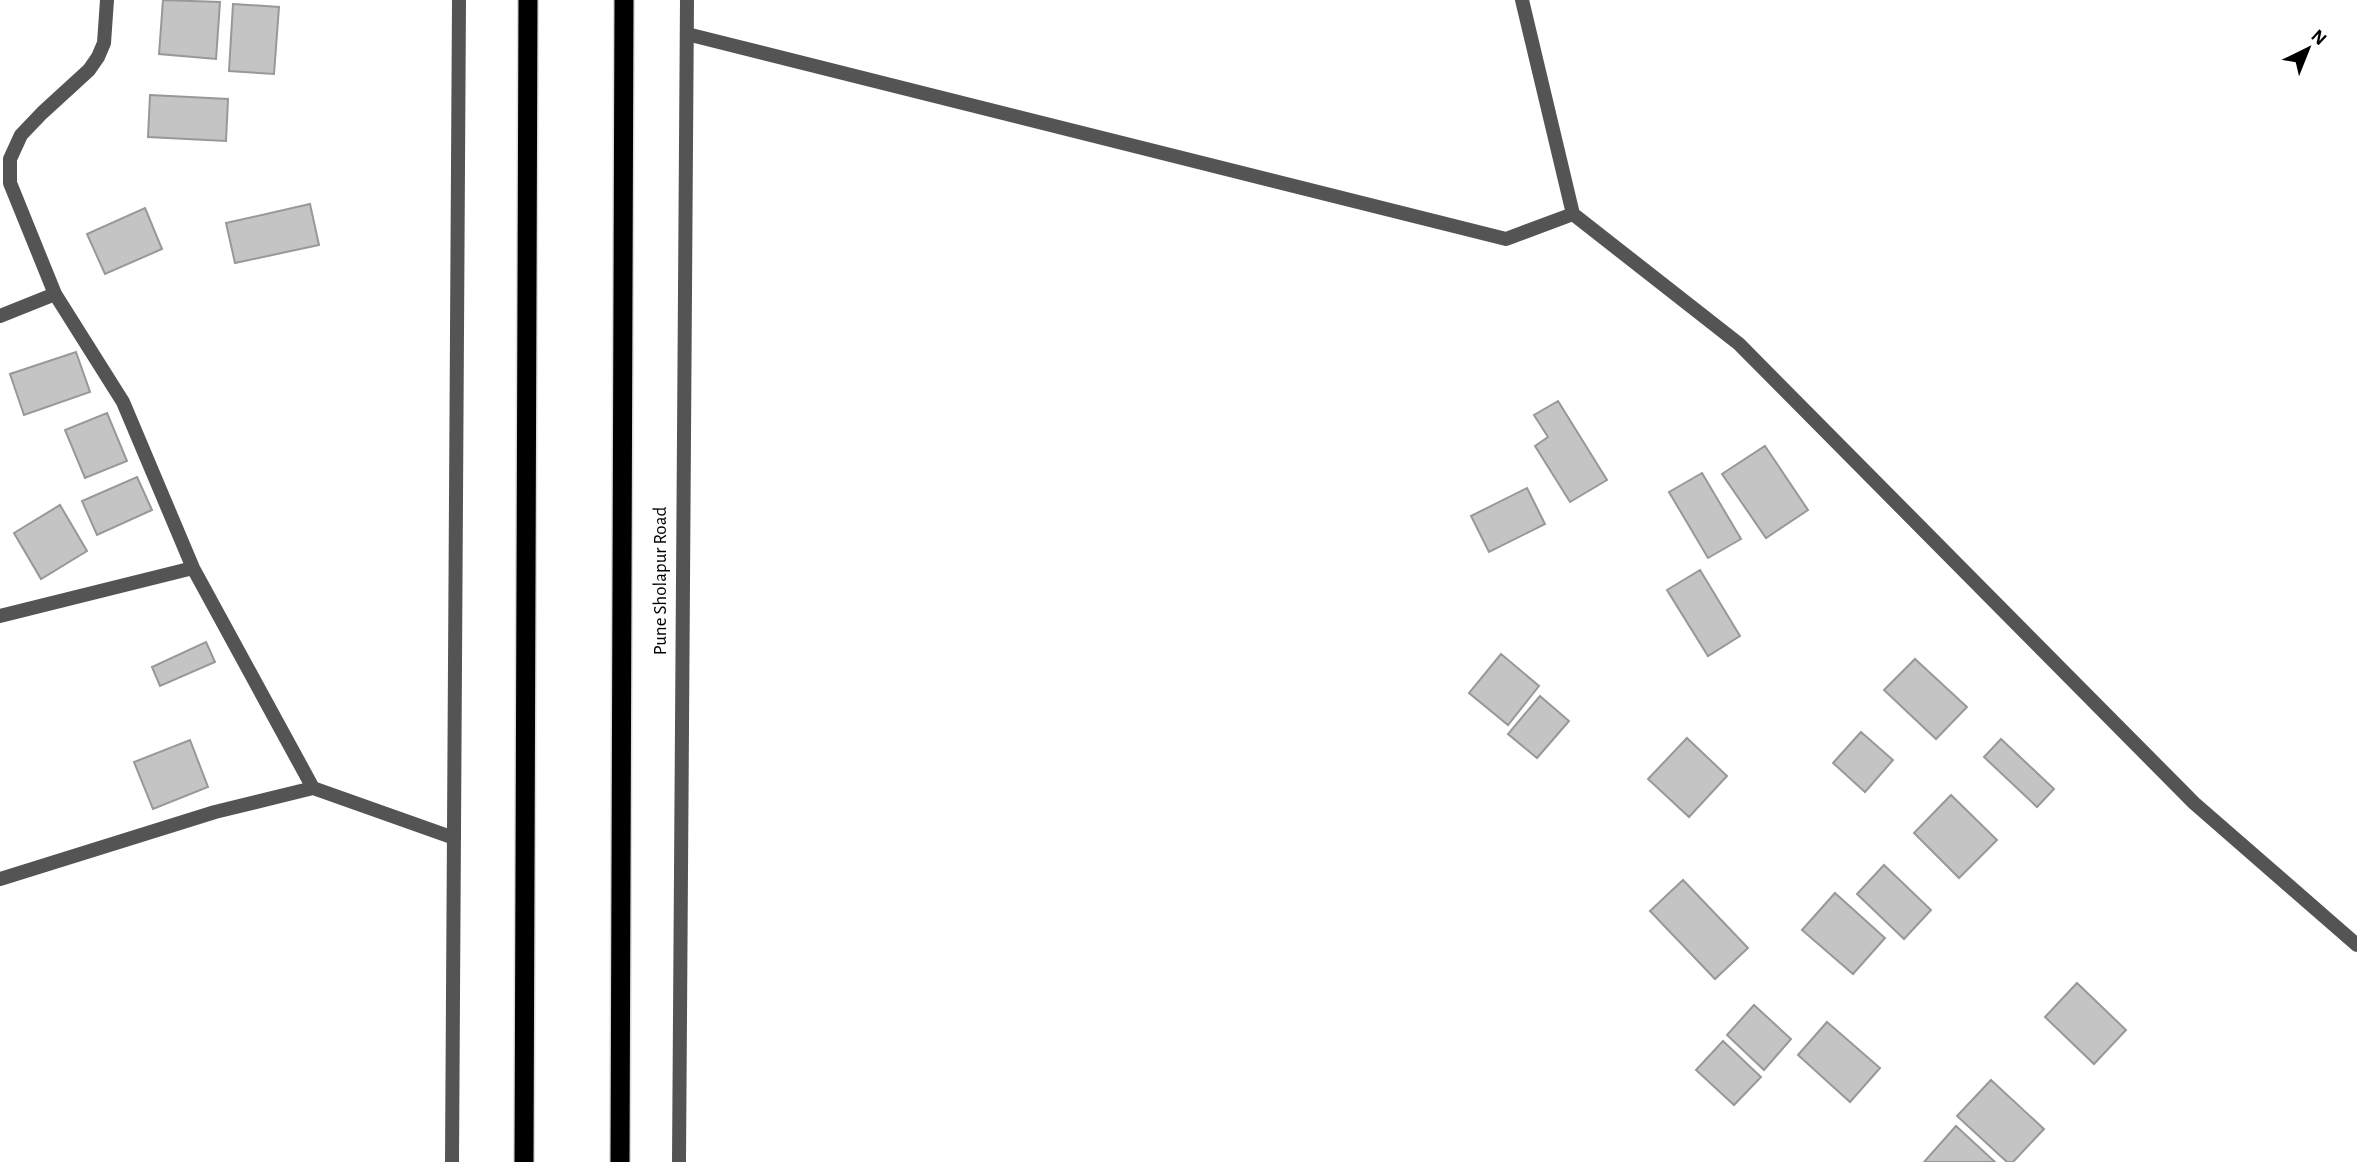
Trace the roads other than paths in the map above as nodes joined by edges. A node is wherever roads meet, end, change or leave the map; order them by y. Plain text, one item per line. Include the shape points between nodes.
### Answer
1 (107, 0) edge
2 (459, 0) edge
3 (528, 0) edge
4 (624, 0) edge
5 (687, 0) edge
6 (1522, 0) edge
7 (687, 34) junction
8 (1573, 214) junction
9 (55, 294) junction
10 (0, 316) edge
11 (193, 568) junction
12 (0, 616) edge
13 (313, 788) junction
14 (454, 838) junction
15 (0, 879) edge
16 (2357, 945) edge
17 (452, 1162) edge
18 (524, 1162) edge
19 (620, 1162) edge
20 (679, 1162) edge

1 - 9 street via 104,43 98,57 21,135 10,159 10,183
2 - 14 street
3 - 18 highway
4 - 19 highway, Pune Sholapur Road
5 - 7 street, Pune Sholapur Road
6 - 8 street
7 - 8 street via 1506,239
7 - 20 street, Pune Sholapur Road
8 - 16 street via 1739,344 2194,803
9 - 10 street
9 - 11 street via 123,402
11 - 12 street
11 - 13 street
13 - 14 street
13 - 15 street via 215,812
14 - 17 street

